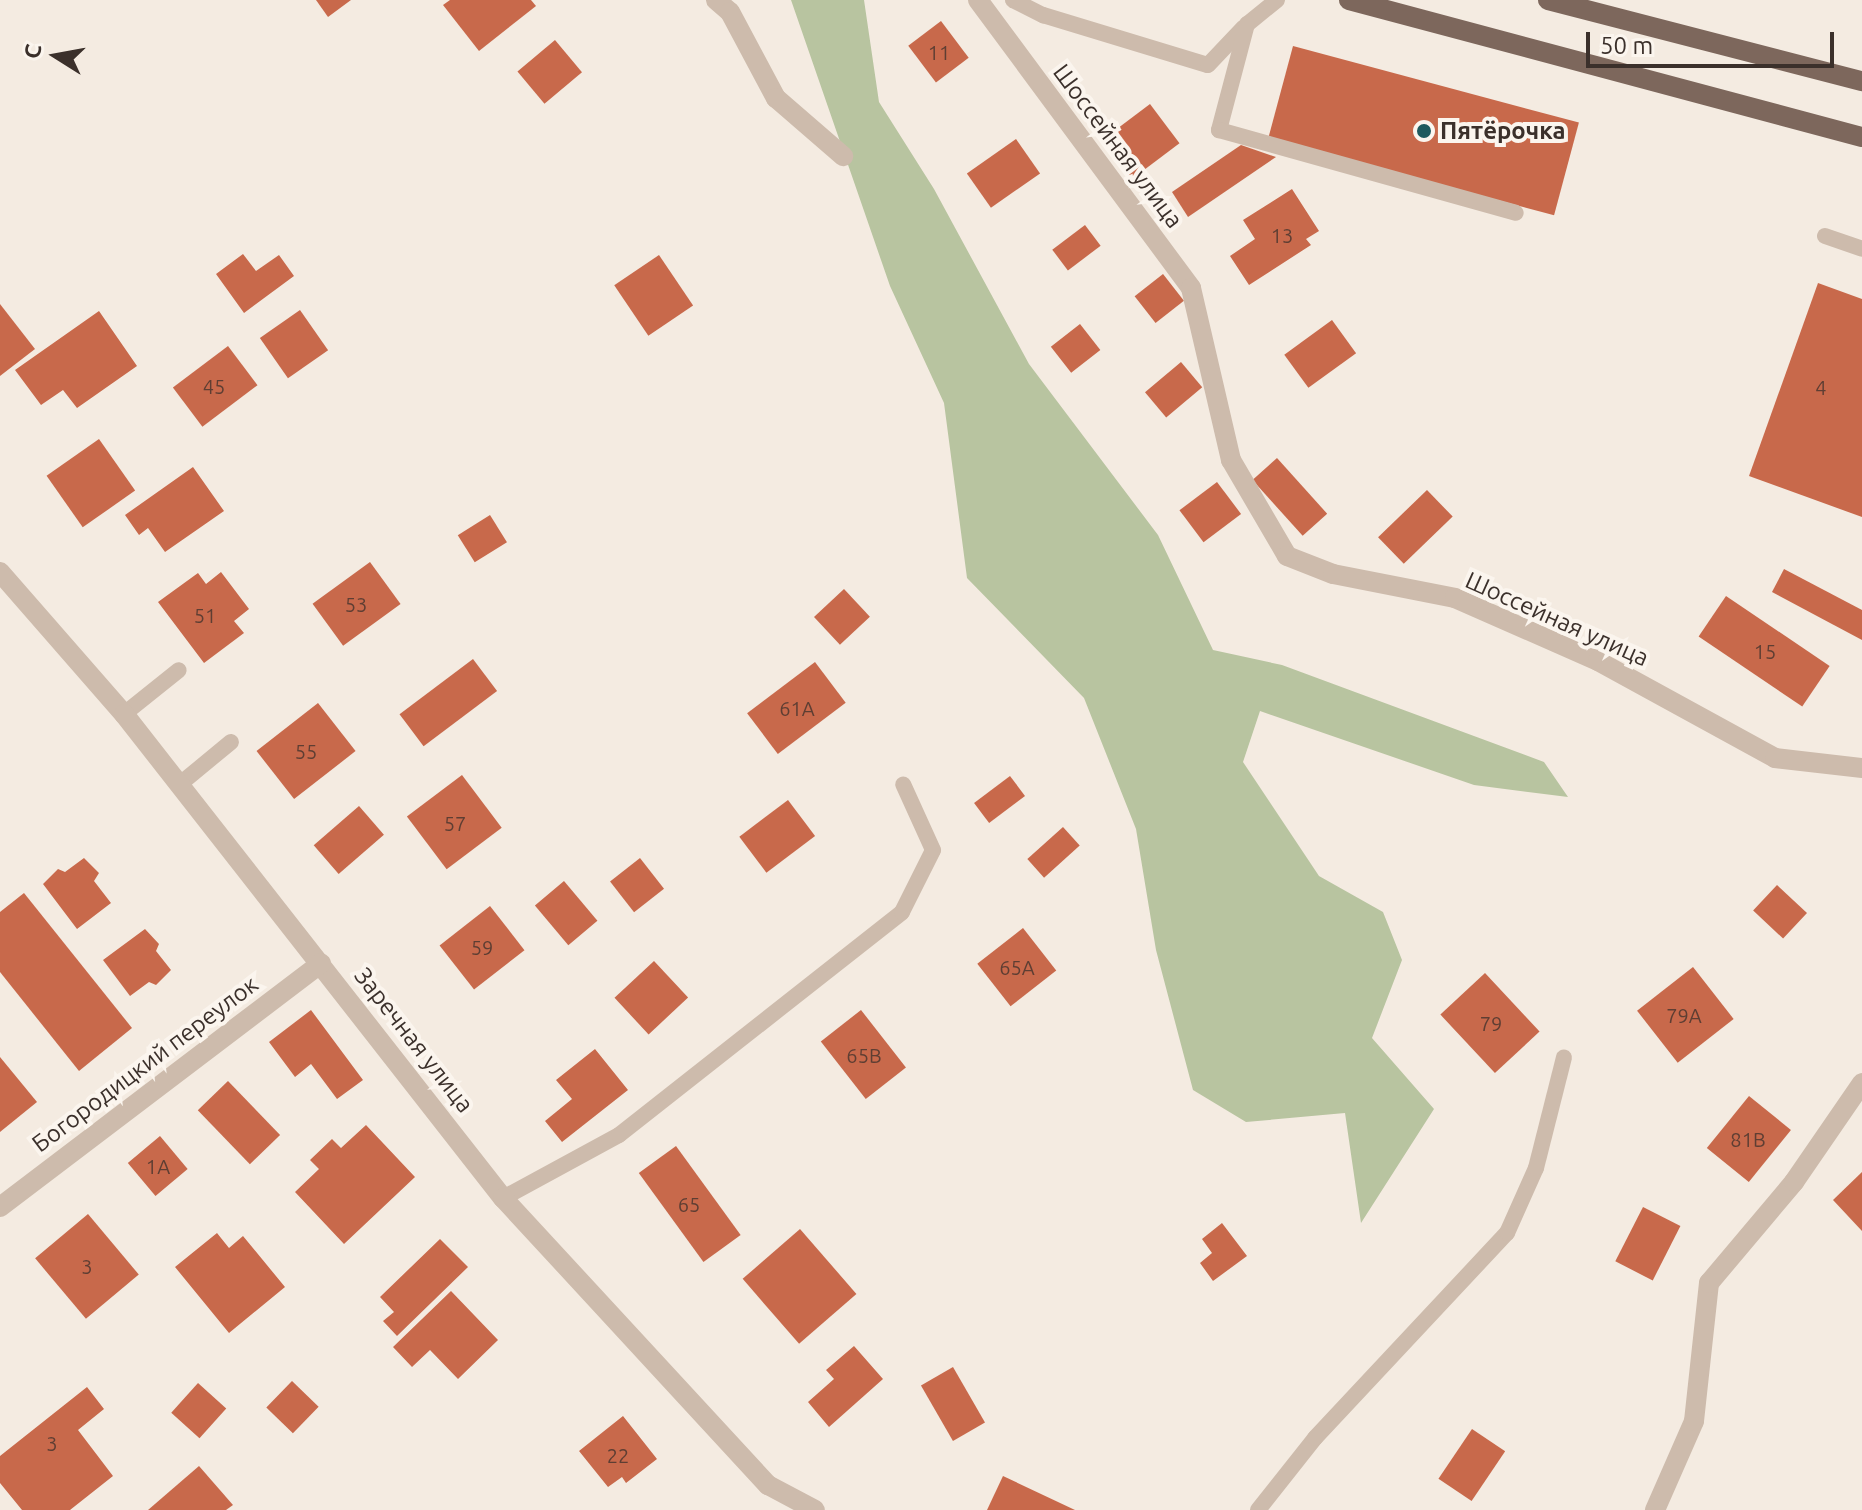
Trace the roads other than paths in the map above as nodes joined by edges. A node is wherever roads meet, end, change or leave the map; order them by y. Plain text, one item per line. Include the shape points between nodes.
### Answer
1 (716, 0) edge
2 (978, 0) edge
3 (1013, 0) edge
4 (1277, 0) edge
5 (1349, 0) edge
6 (1548, 0) edge
7 (1571, 3) edge
8 (1247, 24) junction
9 (1862, 81) edge
10 (1862, 137) edge
11 (843, 156) dead end
12 (1516, 213) dead end
13 (1825, 236) dead end
14 (1862, 249) edge
15 (0, 572) edge
16 (179, 670) dead end
17 (124, 714) junction
18 (231, 742) dead end
19 (1862, 768) edge
20 (180, 784) junction
21 (903, 784) dead end
22 (321, 963) junction
23 (1564, 1057) dead end
24 (1862, 1083) edge
25 (503, 1198) junction
26 (0, 1207) edge
27 (815, 1510) edge
28 (1258, 1510) edge
29 (1655, 1510) edge

1 - 11 street via 730,12 776,98
2 - 19 street, Шоссейная улица via 1191,288 1231,460 1287,556 1333,574 1455,598 1598,661 1775,758
3 - 8 lane via 1043,15 1208,65
4 - 8 lane
5 - 10 main road
6 - 7 main road
7 - 9 main road
8 - 12 lane via 1219,130
13 - 14 lane
15 - 17 street, Заречная улица
16 - 17 lane
17 - 20 street, Заречная улица
18 - 20 lane
20 - 22 street, Заречная улица
21 - 25 lane via 933,850 902,912 619,1135
22 - 25 street, Заречная улица
22 - 26 street, Богородицкий переулок
23 - 28 lane via 1536,1168 1507,1233 1315,1438
24 - 29 street via 1794,1182 1709,1283 1694,1421
25 - 27 street, Заречная улица via 768,1485

